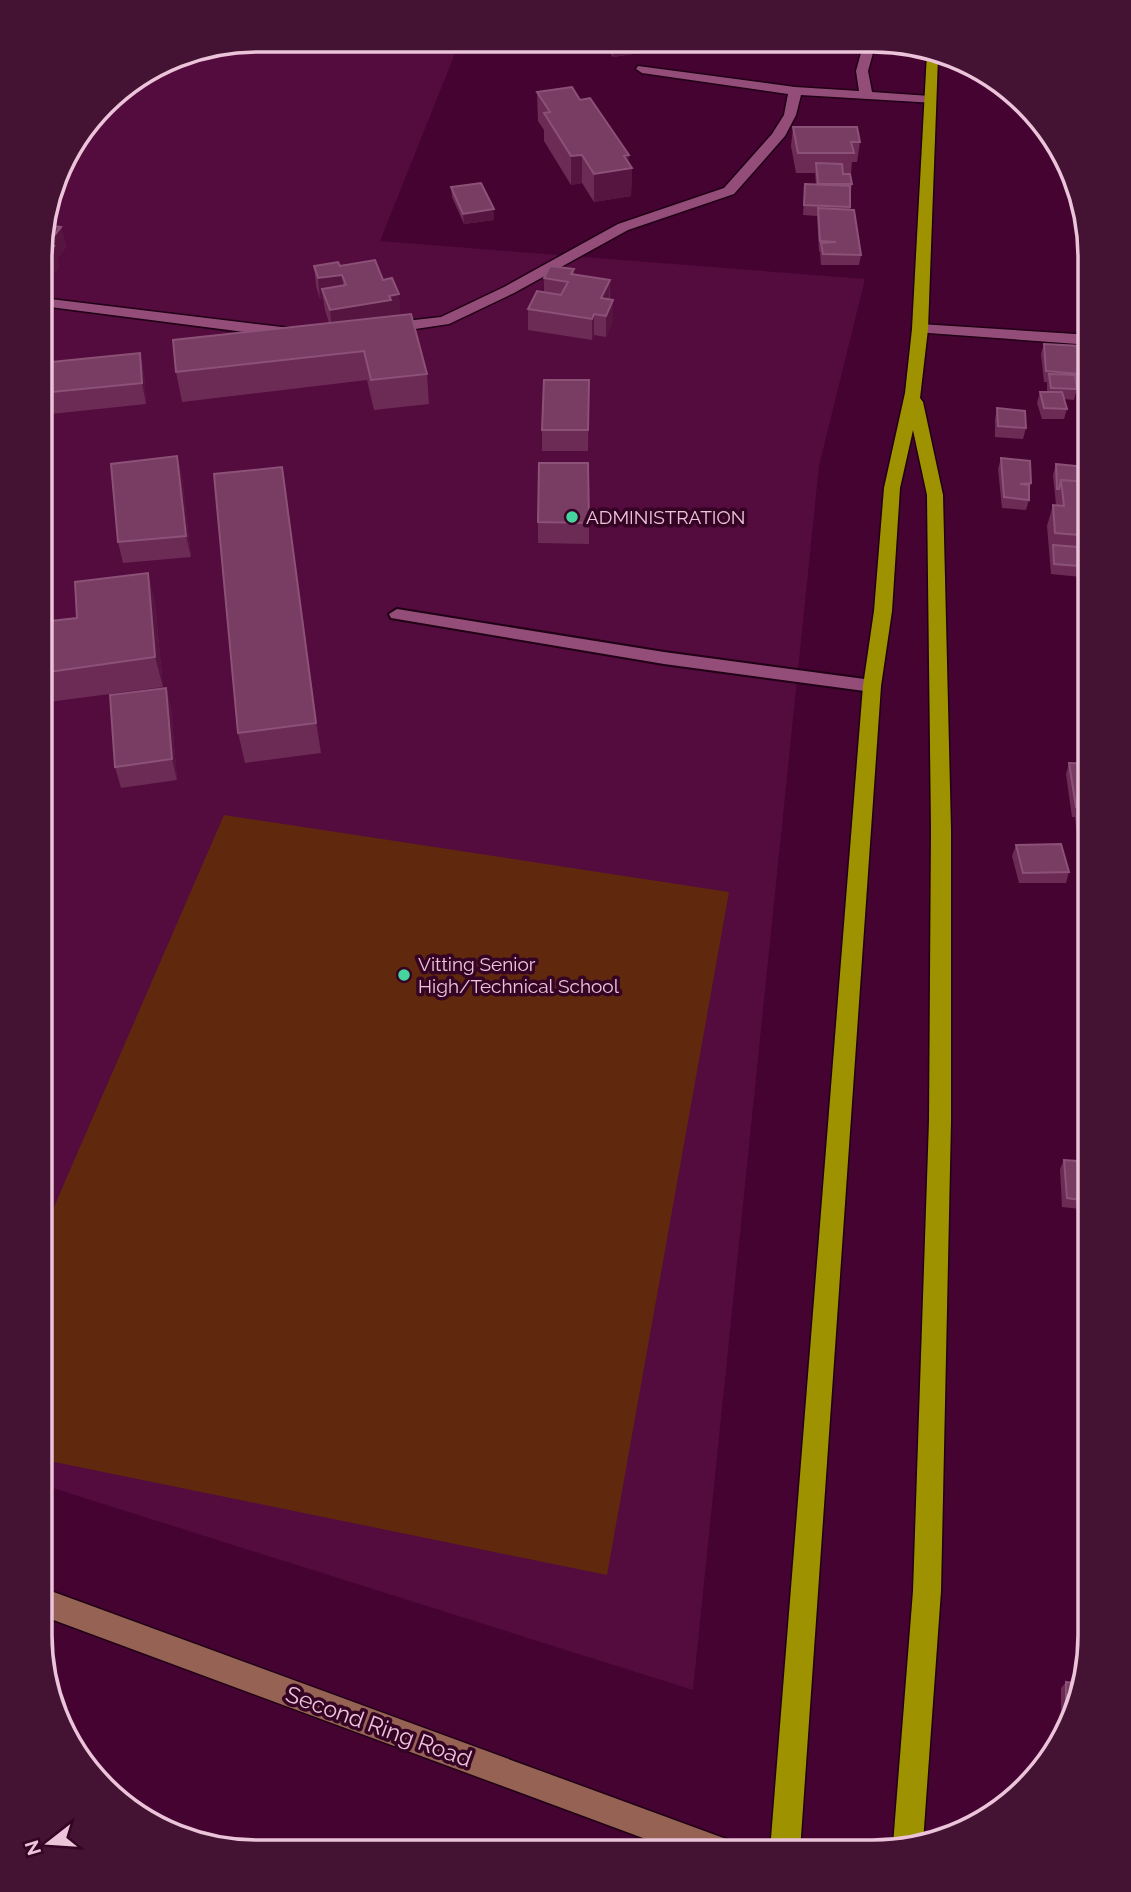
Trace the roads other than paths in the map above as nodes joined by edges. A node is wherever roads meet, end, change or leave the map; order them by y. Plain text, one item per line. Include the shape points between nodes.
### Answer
1 (867, 52) edge
2 (932, 61) edge
3 (642, 69) dead end
4 (795, 91) junction
5 (866, 94) junction
6 (930, 100) junction
7 (52, 303) edge
8 (920, 328) junction
9 (369, 330) edge
10 (306, 335) edge
11 (1078, 339) edge
12 (913, 393) junction
13 (397, 614) dead end
14 (872, 686) junction
15 (52, 1605) edge
16 (909, 1837) edge
17 (689, 1840) edge
18 (786, 1840) edge

1 - 5 street via 862,71
2 - 6 highway
3 - 4 street
4 - 5 street
4 - 9 street via 790,115 778,135 729,191 623,227 444,321
5 - 6 street
6 - 8 highway
7 - 10 street
8 - 11 street
8 - 12 highway
12 - 14 highway via 892,488
12 - 16 highway via 935,495 942,830 940,1121 927,1577
13 - 14 lane
14 - 18 highway
15 - 17 street, Second Ring Road

